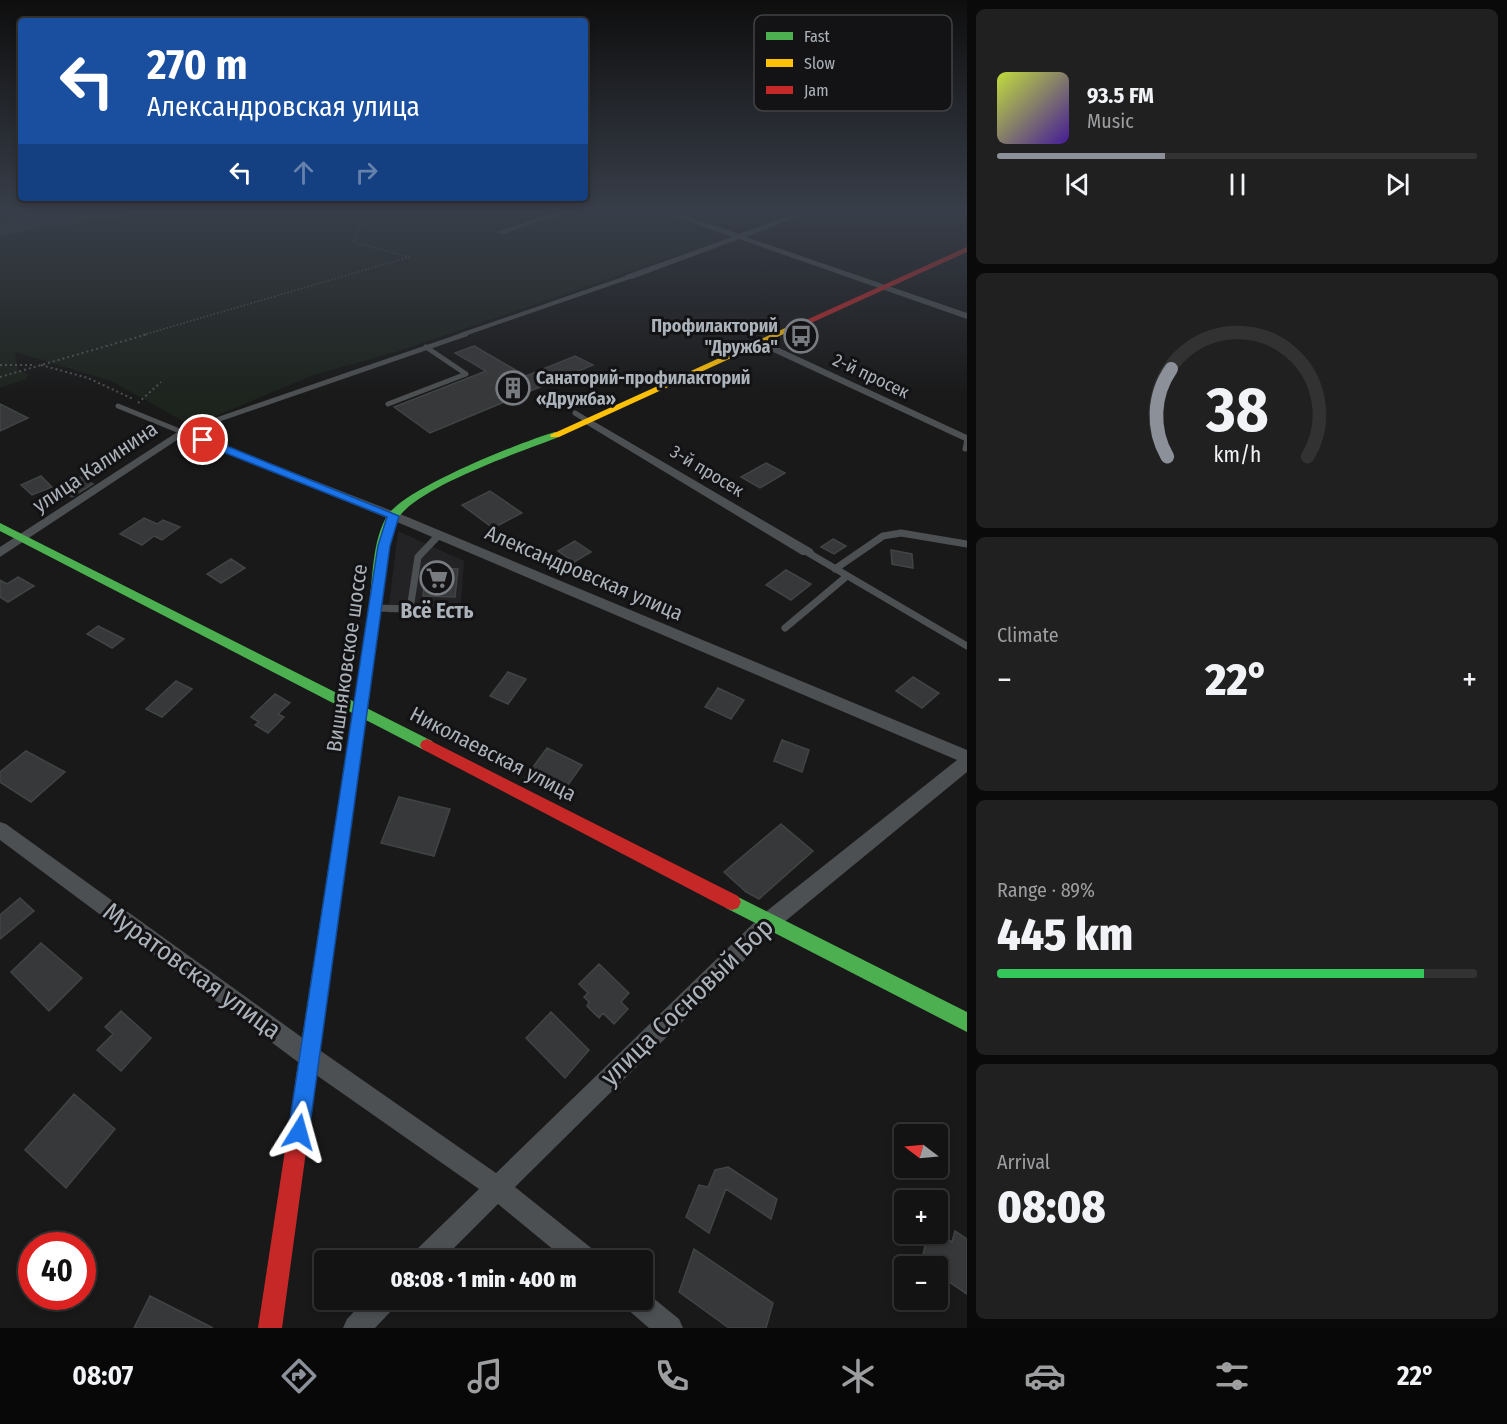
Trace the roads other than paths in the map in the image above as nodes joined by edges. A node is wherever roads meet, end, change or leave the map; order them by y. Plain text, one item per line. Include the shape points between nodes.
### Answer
1 (640, 273) edge
2 (846, 273) edge
3 (915, 273) edge
4 (629, 277) joint
5 (885, 286) junction
6 (967, 316) edge
7 (761, 343) junction
8 (426, 347) junction
9 (388, 404) dead end
10 (118, 406) dead end
11 (575, 413) dead end
12 (588, 421) junction
13 (182, 432) junction
14 (966, 442) edge
15 (393, 516) junction
16 (0, 526) edge
17 (439, 535) junction
18 (24, 538) junction
19 (967, 544) edge
20 (807, 552) joint
21 (0, 553) edge
22 (835, 568) junction
23 (847, 576) junction
24 (375, 608) junction
25 (784, 628) dead end
26 (967, 646) edge
27 (360, 710) junction
28 (967, 758) edge
29 (967, 762) edge
30 (0, 830) edge
31 (770, 921) junction
32 (967, 1022) edge
33 (310, 1057) junction
34 (496, 1187) junction
35 (434, 1250) edge
36 (574, 1250) edge
37 (374, 1310) edge
38 (648, 1310) edge
39 (270, 1328) edge
40 (356, 1328) edge
41 (670, 1328) edge

1 - 4 street
2 - 5 street
3 - 5 street
4 - 8 lane
5 - 6 street
5 - 7 street
7 - 12 street
7 - 14 street, 2-й просек
8 - 9 lane via 466,374
8 - 13 lane
10 - 13 lane
11 - 12 lane
12 - 15 street via 421,492
12 - 20 street, 3-й просек
13 - 15 street, Александровская улица
13 - 18 street, улица Калинина
15 - 17 street, Александровская улица
15 - 24 street, Вишняковское шоссе via 384,546
16 - 18 street, Николаевская улица
17 - 24 lane via 418,557 410,609
17 - 28 street, Александровская улица
18 - 21 street, улица Калинина
18 - 27 street, Николаевская улица
19 - 22 lane via 901,532 882,536
20 - 22 lane
22 - 23 lane
23 - 25 lane
23 - 26 lane
24 - 27 street, Вишняковское шоссе
27 - 31 street, Николаевская улица
27 - 33 street, Вишняковское шоссе
29 - 31 street, улица Сосновый Бор
30 - 33 street, Муратовская улица
31 - 32 street, Николаевская улица
31 - 34 street, улица Сосновый Бор
33 - 34 street, Муратовская улица
33 - 39 street, Вишняковское шоссе
34 - 35 street, улица Сосновый Бор
34 - 36 street, Муратовская улица
37 - 40 street
38 - 41 street

